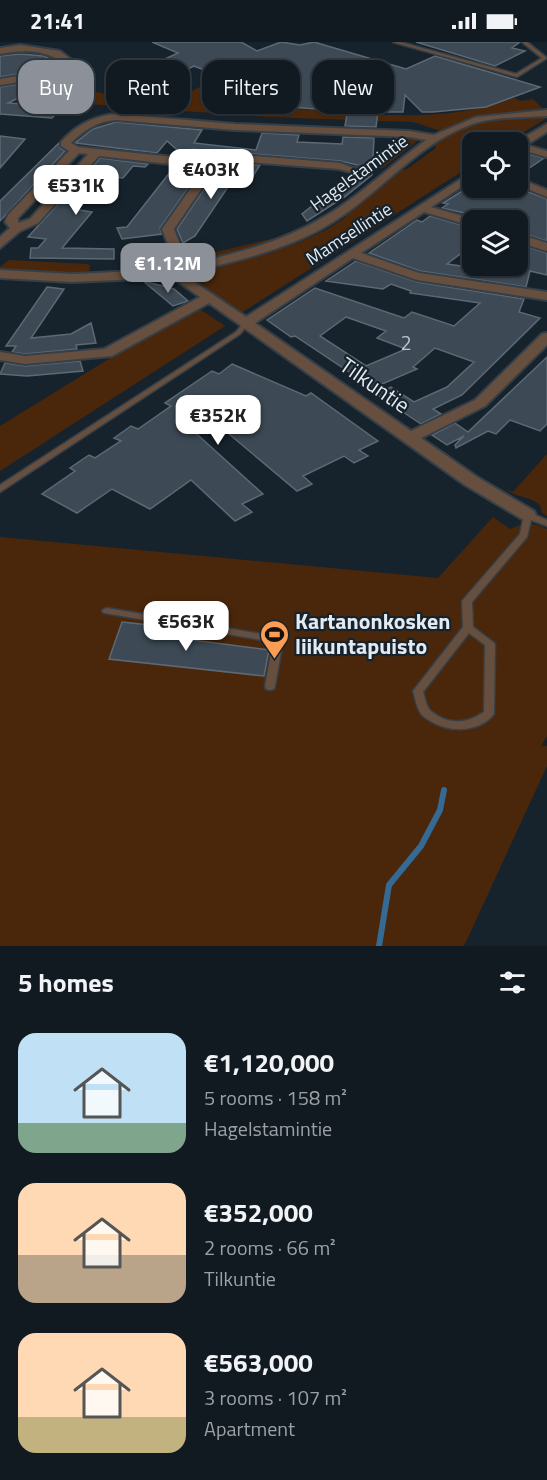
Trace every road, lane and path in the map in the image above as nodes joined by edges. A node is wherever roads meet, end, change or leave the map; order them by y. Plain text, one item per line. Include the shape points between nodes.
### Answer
1 (395, 42) edge
2 (524, 42) edge
3 (0, 51) edge
4 (1, 81) edge
5 (547, 112) edge
6 (547, 127) edge
7 (436, 139) junction
8 (528, 139) edge
9 (528, 149) edge
10 (76, 150) junction
11 (96, 152) junction
12 (547, 154) edge
13 (244, 159) junction
14 (186, 162) junction
15 (212, 165) junction
16 (354, 170) tunnel mouth
17 (371, 171) tunnel mouth
18 (389, 174) junction
19 (462, 182) edge
20 (528, 185) edge
21 (547, 194) edge
22 (423, 208) junction
23 (462, 221) edge
24 (15, 228) junction
25 (528, 241) edge
26 (0, 244) edge
27 (547, 247) edge
28 (352, 254) junction
29 (184, 270) junction
30 (0, 274) edge
31 (547, 296) edge
32 (209, 297) junction
33 (246, 323) junction
34 (547, 337) edge
35 (0, 356) edge
36 (411, 437) junction
37 (0, 489) edge
38 (528, 515) junction
39 (547, 523) edge
40 (107, 611) dead end
41 (468, 628) junction
42 (270, 686) dead end

1 - 2 lane via 518,76 545,58
3 - 4 street via 20,48 57,53 77,69
5 - 7 street, Hagelstamintie via 473,120
6 - 8 street
7 - 10 street via 409,134 236,127 116,117 89,124 68,141 67,147
7 - 18 street, Hagelstamintie
9 - 12 street
10 - 11 street
10 - 24 street via 12,217
11 - 14 street
11 - 24 street via 34,221
13 - 14 street via 192,154
13 - 15 street via 233,167
13 - 16 street
14 - 15 street
15 - 29 street via 168,229
17 - 18 street
18 - 29 street, Hagelstamintie via 335,216 305,233 258,251
19 - 22 street, Mamsellintie
20 - 21 street
22 - 23 street
22 - 28 street, Mamsellintie
24 - 26 street
25 - 27 street
28 - 31 street via 417,276
28 - 33 street, Mamsellintie
29 - 30 street via 72,278
29 - 32 street, Tilkuntie
32 - 33 street, Tilkuntie
32 - 35 street via 107,353 24,360
33 - 36 street, Tilkuntie
33 - 37 lane via 238,333
34 - 36 street via 480,403
36 - 38 street, Tilkuntie via 471,481
38 - 39 lane, Tilkuntie
38 - 41 lane via 524,535 467,602
40 - 42 lane via 276,639
41 - 41 lane via 418,691 421,705 430,716 458,726 477,724 489,714 490,644

